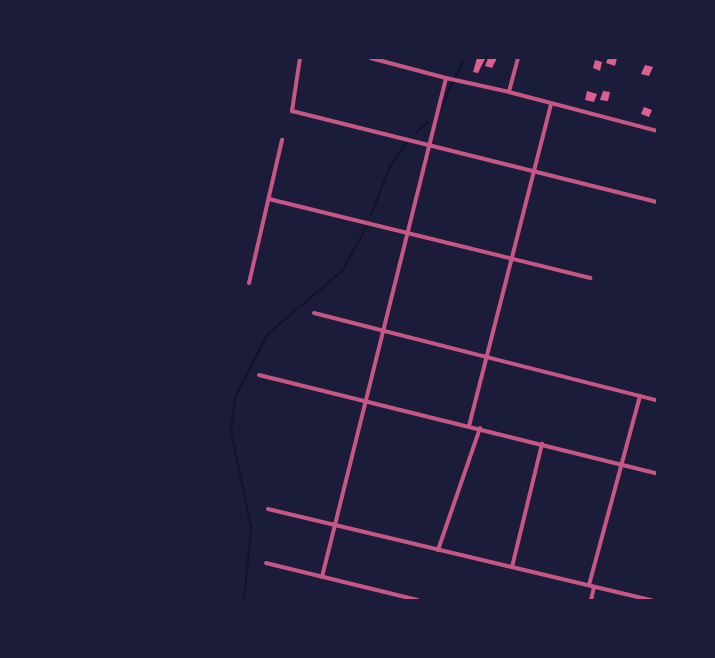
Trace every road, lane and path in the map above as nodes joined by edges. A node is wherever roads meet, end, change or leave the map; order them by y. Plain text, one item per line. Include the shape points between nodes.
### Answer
1 (300, 58) edge
2 (371, 58) edge
3 (404, 58) edge
4 (518, 58) edge
5 (403, 65) junction
6 (446, 78) junction
7 (509, 92) junction
8 (550, 104) junction
9 (658, 131) edge
10 (282, 140) dead end
11 (428, 146) junction
12 (534, 175) junction
13 (269, 199) junction
14 (658, 202) edge
15 (408, 234) junction
16 (512, 261) junction
17 (590, 278) dead end
18 (249, 283) dead end
19 (314, 313) dead end
20 (384, 332) junction
21 (488, 358) junction
22 (259, 375) dead end
23 (640, 396) junction
24 (658, 400) edge
25 (367, 401) junction
26 (469, 426) junction
27 (480, 428) junction
28 (542, 444) junction
29 (622, 465) junction
30 (658, 474) edge
31 (268, 509) dead end
32 (332, 526) junction
33 (438, 550) junction
34 (266, 563) dead end
35 (512, 567) junction
36 (322, 577) junction
37 (591, 586) junction
38 (418, 600) edge
39 (591, 600) edge
40 (651, 600) edge

1 - 11 street via 292,111
2 - 5 street
3 - 5 street
4 - 7 street
5 - 6 street
6 - 7 street
6 - 11 street
7 - 8 street
8 - 9 street
8 - 12 street
10 - 13 street
11 - 12 street
11 - 15 street
12 - 14 street
12 - 16 street
13 - 15 street
13 - 18 street
15 - 16 street
15 - 20 street
16 - 17 street
16 - 21 street
19 - 20 street
20 - 21 street
20 - 25 street
21 - 23 street
21 - 26 street
22 - 25 street
23 - 24 street
23 - 29 street
25 - 26 street
25 - 32 street
26 - 27 street
27 - 28 street
27 - 33 street
28 - 29 street
28 - 35 street
29 - 30 street
29 - 37 street
31 - 32 street
32 - 33 street
32 - 36 street
33 - 35 street
34 - 36 street
35 - 37 street
36 - 38 street
37 - 39 street
37 - 40 street

